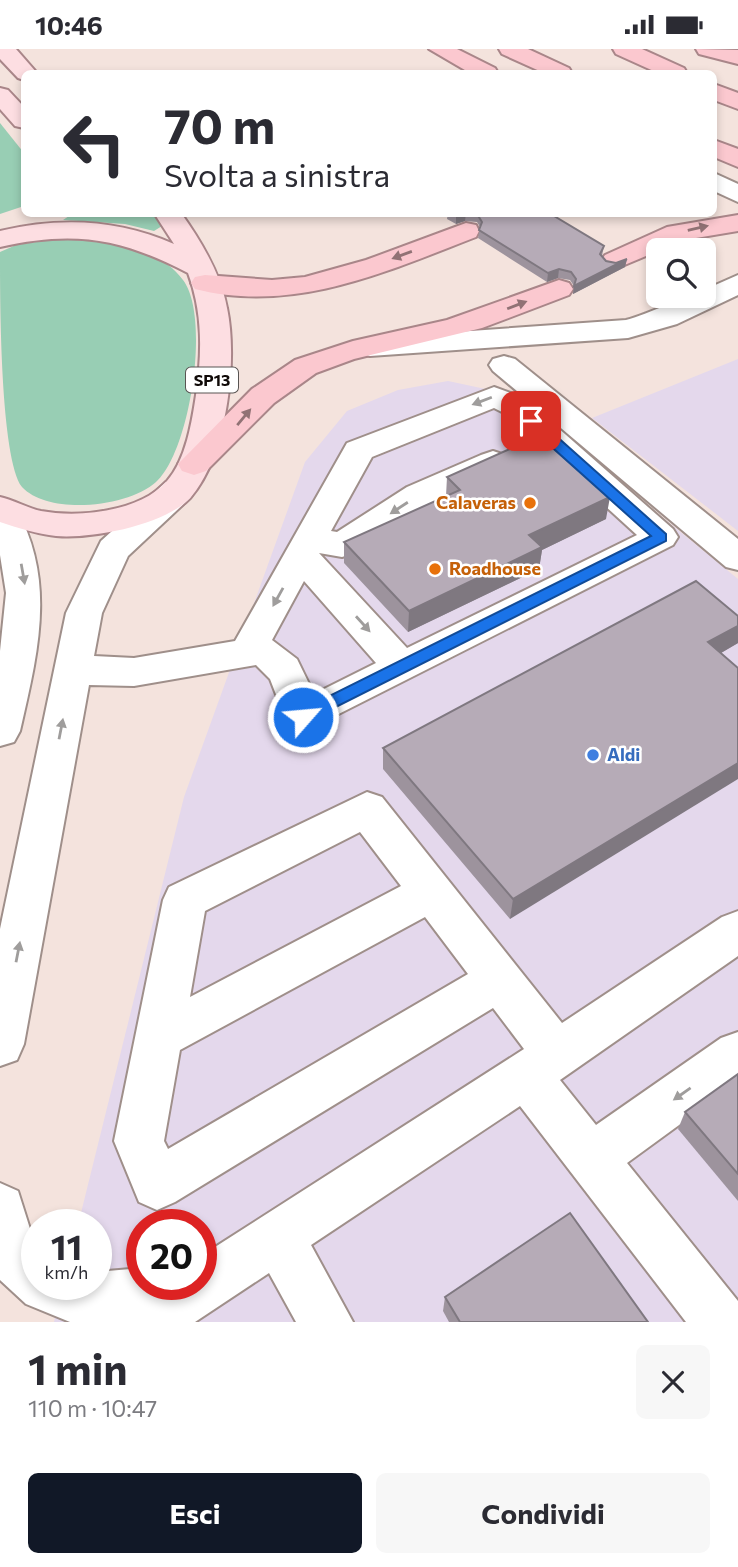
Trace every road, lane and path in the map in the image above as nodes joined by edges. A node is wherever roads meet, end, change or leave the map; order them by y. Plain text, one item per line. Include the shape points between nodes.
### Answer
1 (4, 49) edge
2 (440, 49) edge
3 (510, 49) edge
4 (624, 49) edge
5 (706, 49) edge
6 (738, 57) edge
7 (738, 64) edge
8 (23, 70) edge
9 (481, 70) edge
10 (555, 70) edge
11 (670, 70) edge
12 (717, 92) edge
13 (0, 95) edge
14 (738, 103) edge
15 (21, 118) edge
16 (717, 149) edge
17 (738, 159) edge
18 (717, 183) edge
19 (738, 194) edge
20 (169, 217) edge
21 (738, 223) edge
22 (17, 231) edge
23 (466, 231) dead end
24 (615, 261) edge
25 (201, 275) junction
26 (738, 284) edge
27 (559, 289) dead end
28 (370, 347) junction
29 (504, 365) dead end
30 (549, 437) junction
31 (186, 477) junction
32 (0, 509) edge
33 (305, 547) junction
34 (738, 558) edge
35 (248, 650) junction
36 (401, 667) junction
37 (72, 670) junction
38 (0, 731) edge
39 (430, 892) junction
40 (738, 931) edge
41 (498, 980) junction
42 (159, 1037) junction
43 (0, 1044) edge
44 (738, 1054) edge
45 (542, 1064) junction
46 (592, 1158) junction
47 (0, 1209) edge
48 (278, 1238) junction
49 (21, 1266) edge
50 (217, 1272) edge
51 (176, 1300) edge
52 (147, 1322) edge
53 (326, 1322) edge
54 (720, 1322) edge

1 - 8 main road
2 - 9 highway
3 - 10 highway
4 - 11 highway
5 - 6 highway
5 - 7 street
12 - 14 highway
13 - 15 main road
16 - 17 highway
18 - 19 street
20 - 25 main road
24 -> 21 highway via 677,233
22 - 25 main road via 75,228 115,232 160,247
23 -> 25 highway via 301,285 264,288
25 - 31 main road, SP13 via 215,315 215,348 204,428
26 - 28 street via 667,318 628,329
28 -> 27 highway via 476,321
31 -> 28 highway via 266,391 307,366
29 - 34 street
30 -> 33 street via 419,495 342,545
30 -> 33 street via 513,405 494,397 359,450
30 - 36 street via 661,537
31 - 32 main road via 136,512 75,526 31,521
31 - 37 street via 113,551 84,613
32 -> 38 street via 18,549 26,604
33 -> 35 street
33 -> 36 street
35 - 36 street via 260,650 278,661 303,717
35 - 37 street via 134,672
43 -> 37 street
39 - 41 street
39 - 42 street
39 - 42 street via 367,809 185,900
40 - 45 street
41 - 42 street via 157,1184 139,1142
41 - 45 street
44 -> 46 street
45 - 46 street
45 - 48 street
46 - 54 street
47 - 49 street via 5,1242
48 - 50 street
48 - 53 street
51 - 52 street

